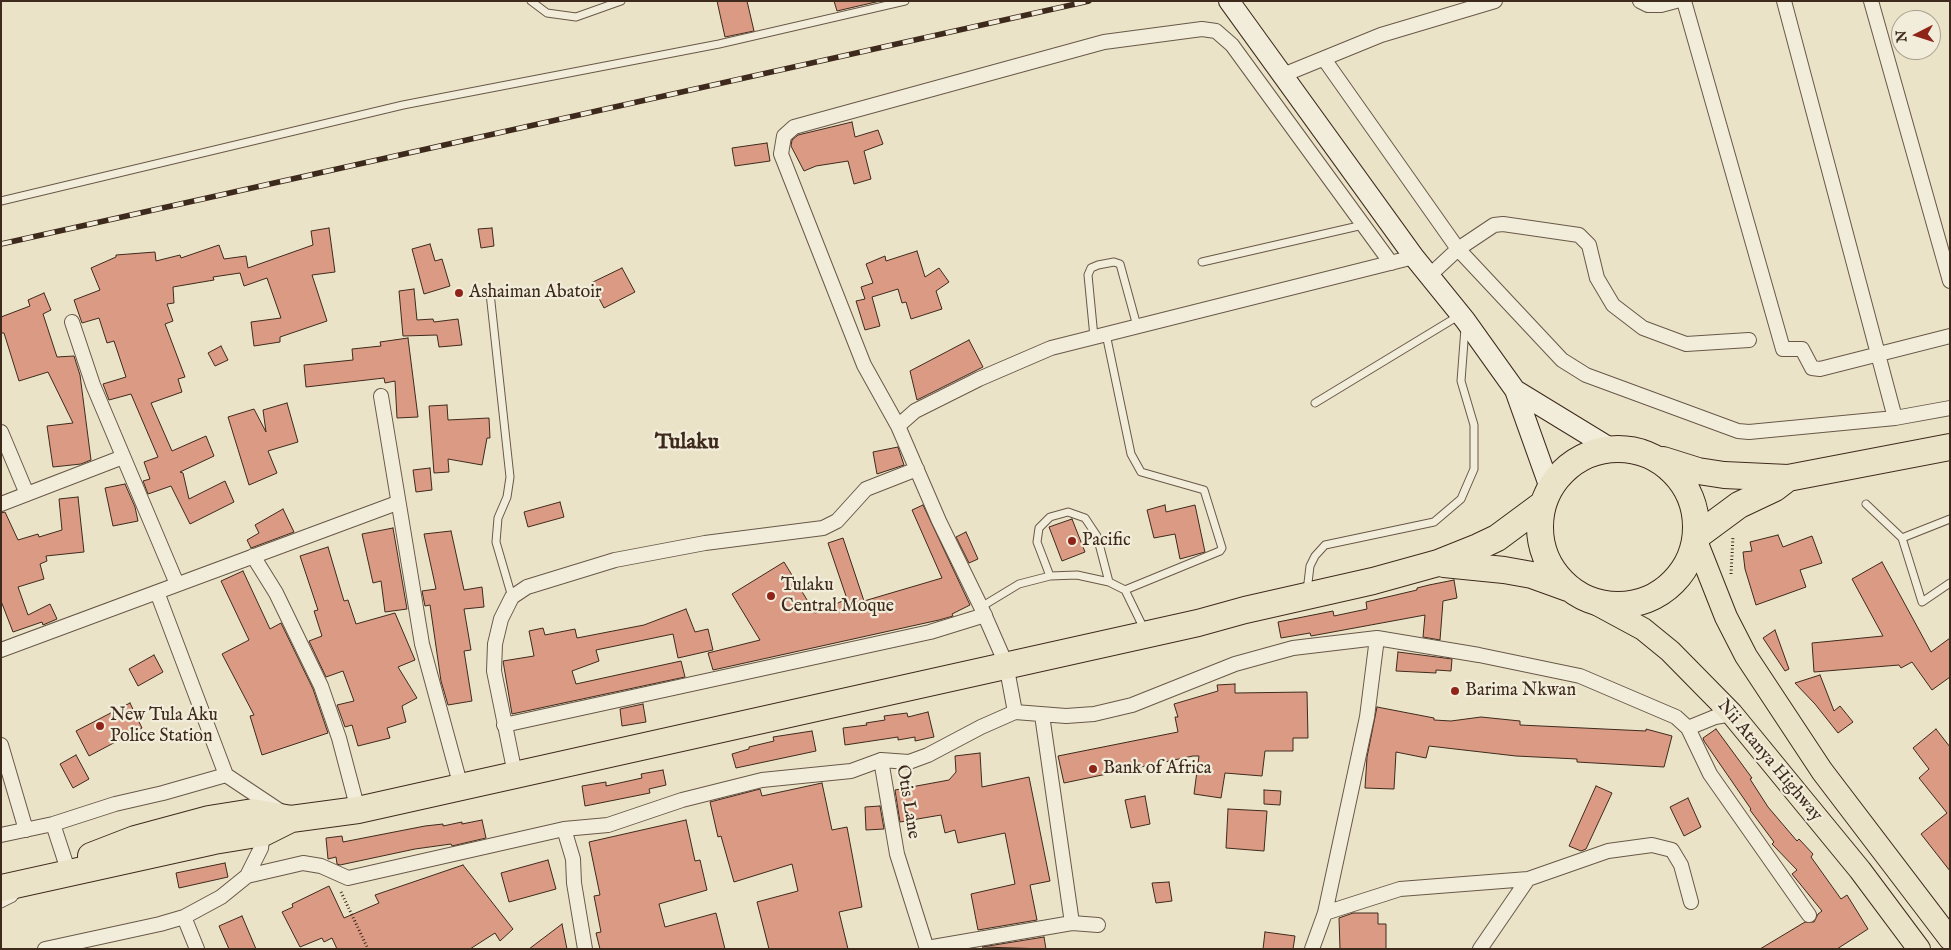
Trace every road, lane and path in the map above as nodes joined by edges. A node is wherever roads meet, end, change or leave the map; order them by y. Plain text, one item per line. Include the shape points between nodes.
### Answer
1 (531, 1) edge
2 (620, 1) edge
3 (905, 1) edge
4 (1230, 1) edge
5 (1494, 1) edge
6 (1640, 1) edge
7 (1676, 1) edge
8 (1684, 1) edge
9 (1784, 1) edge
10 (1871, 1) edge
11 (1324, 59) junction
12 (1283, 75) junction
13 (1, 202) edge
14 (1363, 225) junction
15 (1458, 249) junction
16 (1414, 257) junction
17 (1202, 262) dead end
18 (1391, 263) junction
19 (1429, 276) junction
20 (1950, 281) edge
21 (490, 293) dead end
22 (1463, 318) junction
23 (72, 322) dead end
24 (1137, 326) junction
25 (1100, 335) junction
26 (1950, 336) edge
27 (1749, 340) dead end
28 (1879, 355) junction
29 (1515, 390) junction
30 (381, 396) dead end
31 (1314, 403) dead end
32 (1950, 408) edge
33 (1895, 418) junction
34 (898, 426) junction
35 (1, 432) edge
36 (1950, 447) edge
37 (1610, 448) junction
38 (123, 457) junction
39 (1660, 460) junction
40 (916, 469) junction
41 (1788, 478) junction
42 (27, 494) junction
43 (1546, 496) junction
44 (397, 503) junction
45 (1, 504) edge
46 (1866, 504) dead end
47 (1949, 519) edge
48 (1950, 529) edge
49 (1696, 538) junction
50 (1902, 538) junction
51 (253, 556) junction
52 (1438, 563) junction
53 (1050, 576) junction
54 (1109, 582) junction
55 (1950, 583) edge
56 (177, 584) junction
57 (1568, 588) junction
58 (1125, 590) junction
59 (157, 592) junction
60 (1306, 597) junction
61 (512, 598) junction
62 (1593, 602) junction
63 (983, 611) junction
64 (1147, 634) junction
65 (1377, 638) junction
66 (2, 647) edge
67 (1006, 664) junction
68 (1015, 712) junction
69 (1732, 714) junction
70 (1042, 715) junction
71 (504, 725) junction
72 (1688, 728) junction
73 (1, 745) edge
74 (881, 760) junction
75 (515, 774) junction
76 (226, 775) junction
77 (461, 787) junction
78 (358, 810) junction
79 (291, 818) junction
80 (53, 824) junction
81 (564, 829) junction
82 (26, 830) junction
83 (263, 833) junction
84 (1, 835) edge
85 (331, 871) junction
86 (69, 873) junction
87 (246, 876) junction
88 (1528, 879) junction
89 (13, 886) edge
90 (1691, 902) dead end
91 (1, 904) edge
92 (1325, 913) junction
93 (1809, 914) dead end
94 (184, 916) junction
95 (1072, 923) junction
96 (1098, 925) dead end
97 (1950, 939) edge
98 (927, 948) edge
99 (45, 949) edge
100 (197, 949) edge
101 (368, 949) edge
102 (585, 949) edge
103 (1312, 949) edge
104 (1480, 949) edge
105 (1919, 949) edge

1 - 2 lane via 547,13 576,17
3 - 13 lane via 719,44 403,105
4 - 12 street
5 - 11 street via 1381,35
6 - 7 street via 1648,5
8 - 28 street via 1782,347 1786,350 1802,349 1816,370
9 - 28 street
10 - 20 street
11 - 12 street
11 - 15 street
12 - 16 street
14 - 17 lane
14 - 18 street
14 - 34 street via 1232,46 1216,31 1202,29 1104,42 794,127 784,136 781,154 864,365
15 - 19 street
15 - 27 street via 1494,225 1579,235 1589,245 1597,278 1613,305 1643,328 1686,344
15 - 33 street via 1562,360 1586,375 1738,431
16 - 18 street
16 - 19 street
18 - 24 street
19 - 22 street
21 - 61 lane via 510,477 498,518 496,542
22 - 29 street
22 - 31 lane
22 - 60 lane via 1461,381 1474,425 1474,469 1461,499 1434,522 1324,545 1310,566
23 - 38 street via 93,385
24 - 25 street
24 - 25 lane via 1120,264 1098,265 1091,268 1088,275
25 - 34 street via 1051,348 979,379 915,412
25 - 58 lane via 1131,454 1141,472 1204,490 1222,548
26 - 28 street
28 - 33 street
29 - 37 street
29 - 43 street
30 - 44 street
32 - 33 street
34 - 40 street
35 - 42 street
36 - 41 highway
37 - 39 highway via 1644,452
37 - 43 highway via 1592,452 1575,461 1561,473
38 - 42 street
38 - 56 street
39 - 41 highway via 1724,475
39 - 49 highway via 1677,474 1689,492 1696,513
40 - 61 street via 866,489 837,520 823,528 705,543 616,560 527,586
40 - 63 street
41 - 49 highway via 1739,505
42 - 45 street
43 - 52 highway via 1497,538
43 - 57 highway via 1540,522 1541,541 1546,558
44 - 51 street
44 - 77 street via 422,644
46 - 50 lane
47 - 48 lane
47 - 50 lane
49 - 62 highway via 1687,566 1670,587 1646,601 1620,606
49 - 97 main road via 1722,608 1746,656 1822,771
50 - 55 lane via 1922,602
51 - 56 street
51 - 78 street via 281,601 321,686
52 - 57 highway via 1532,575
52 - 60 highway
53 - 54 lane via 1077,575
53 - 54 lane via 1037,542 1039,528 1050,517 1068,512 1084,518 1097,536
53 - 63 lane via 1019,584
54 - 58 lane
56 - 59 street
57 - 62 highway
58 - 64 lane
59 - 66 street
59 - 76 street
60 - 64 highway
61 - 71 street via 495,644 494,671
62 - 69 main road, Nii Atanya Highway via 1643,629 1670,651
63 - 67 street
63 - 71 street via 930,632
64 - 67 highway
65 - 70 street via 1293,648 1235,664 1132,705 1094,714
65 - 72 street via 1478,654 1580,676 1676,718
65 - 92 street via 1367,716
67 - 68 street
67 - 75 highway
68 - 70 street
68 - 74 street, Otis Lane via 909,762
69 - 72 street
69 - 105 main road, Nii Atanya Highway via 1860,870
70 - 95 street
71 - 75 street
72 - 93 street via 1710,774
73 - 82 street
74 - 81 street via 851,771 762,780 682,800 608,825
74 - 98 street, Otis Lane via 896,854
75 - 77 highway
76 - 79 street
76 - 80 street
77 - 78 highway
78 - 79 highway
79 - 83 highway
79 - 86 highway via 252,812 209,819 97,853 80,861
80 - 82 street
80 - 86 street
81 - 85 street via 348,878
81 - 102 street via 573,859
82 - 84 street
83 - 86 highway
83 - 87 street via 262,848
85 - 87 street via 303,863
85 - 101 path
86 - 89 highway
87 - 94 street via 221,897
88 - 90 street via 1608,851 1652,845 1672,850 1681,865
88 - 92 street via 1400,889
88 - 104 street
89 - 91 lane via 12,898
92 - 103 street
94 - 99 street
94 - 100 street
95 - 96 street
95 - 98 street

